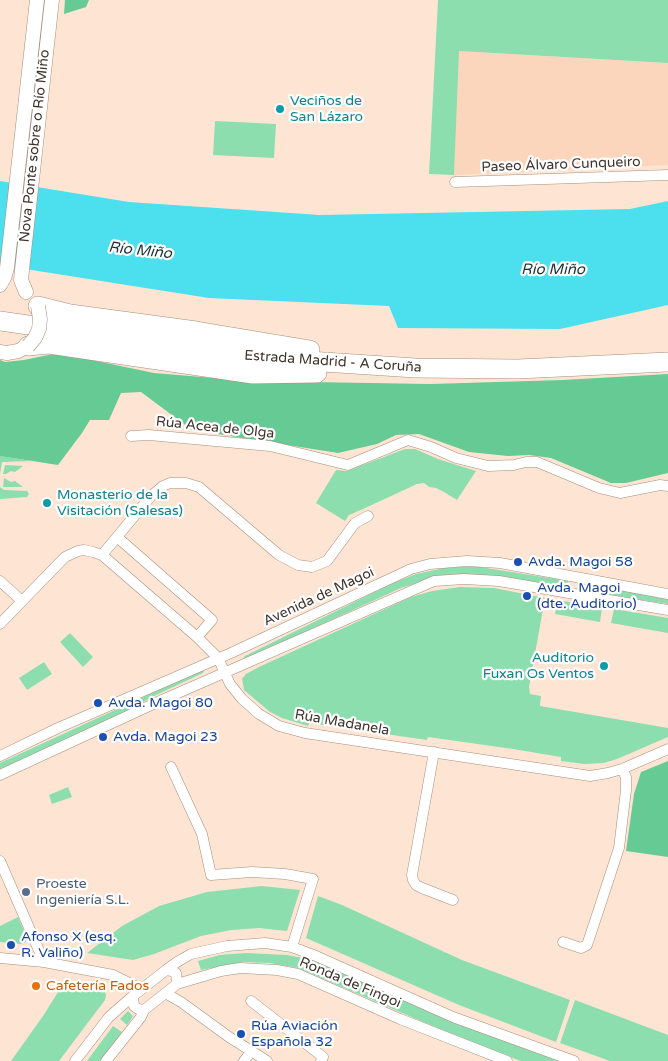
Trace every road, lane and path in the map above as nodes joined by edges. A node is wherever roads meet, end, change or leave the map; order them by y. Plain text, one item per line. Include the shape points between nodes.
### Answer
1 (37, 0) edge
2 (52, 0) edge
3 (668, 175) edge
4 (455, 182) dead end
5 (0, 286) edge
6 (32, 299) junction
7 (0, 321) edge
8 (28, 346) junction
9 (0, 352) edge
10 (668, 362) edge
11 (559, 367) junction
12 (477, 369) junction
13 (131, 436) dead end
14 (668, 486) edge
15 (368, 516) dead end
16 (117, 537) junction
17 (102, 555) junction
18 (0, 581) edge
19 (668, 594) edge
20 (22, 601) junction
21 (668, 610) edge
22 (0, 624) edge
23 (197, 637) junction
24 (218, 658) junction
25 (225, 672) junction
26 (668, 749) edge
27 (434, 752) junction
28 (0, 756) edge
29 (171, 767) dead end
30 (622, 769) junction
31 (0, 774) edge
32 (0, 861) edge
33 (453, 900) dead end
34 (563, 942) dead end
35 (292, 947) junction
36 (0, 958) edge
37 (44, 962) junction
38 (166, 970) junction
39 (177, 984) junction
40 (137, 992) junction
41 (165, 993) junction
42 (251, 1001) dead end
43 (144, 1010) junction
44 (251, 1052) junction
45 (75, 1061) edge
46 (106, 1061) edge
47 (244, 1061) edge
48 (267, 1061) edge
49 (321, 1061) edge
50 (506, 1061) edge
51 (574, 1061) edge

1 - 5 main road, Nova Ponte sobre o Río Miño via 7,268
2 - 6 main road, Nova Ponte sobre o Río Miño via 21,280
3 - 4 street, Paseo Álvaro Cunqueiro
5 - 6 main road via 10,286
6 - 8 main road, Nova Ponte sobre o Río Miño, bridge via 40,319 35,338
6 - 12 highway via 70,314 292,348
7 - 12 highway, Estrada Madrid - A Coruña via 247,357 425,369
8 - 9 main road via 18,352
8 - 11 highway via 49,344 253,374 351,373 428,377 490,375
10 - 11 highway, Estrada Madrid - A Coruña
11 - 12 highway, Estrada Madrid - A Coruña
13 - 14 street, Rúa Acea de Olga via 270,446 348,464 408,440 488,466 537,462 599,488 620,493
15 - 16 street via 355,523 328,561 312,567 298,565 279,555 199,487 177,482 157,490
16 - 17 street
16 - 23 street via 212,620
17 - 20 street via 84,550 71,553
17 - 23 street, Rúa Madanela
18 - 20 street
19 - 24 street, Avenida de Magoi via 500,563 430,564 411,569
20 - 22 street
21 - 25 street via 499,581 434,581
23 - 24 street, Rúa Madanela
24 - 25 street, Rúa Madanela
24 - 28 street, Avenida de Magoi
25 - 27 street, Rúa Madanela via 230,684 250,707 280,726 305,733
25 - 31 street
26 - 30 street, Rúa Madanela
27 - 30 street, Rúa Madanela via 590,776
27 - 33 street via 412,875 416,885
29 - 35 street, Ronda de Fingoi via 202,834 210,875 252,872 313,880
30 - 34 street via 626,790 619,848 587,945 580,948
32 - 37 street
35 - 38 street, Ronda de Fingoi via 265,944 227,946 191,954
35 - 51 street, Ronda de Fingoi via 453,1017
36 - 37 street
37 - 40 street via 113,975
38 - 39 street via 176,974
38 - 40 street, Ronda de Fingoi
39 - 41 street, Ronda de Fingoi
39 - 50 street, Ronda de Fingoi via 240,968 298,974
40 - 43 street via 134,1006
40 - 45 street, Ronda de Fingoi via 109,1017
41 - 43 street, Ronda de Fingoi
41 - 44 street
42 - 49 street via 324,1057
43 - 46 street, Ronda de Fingoi
44 - 47 street
44 - 48 street

